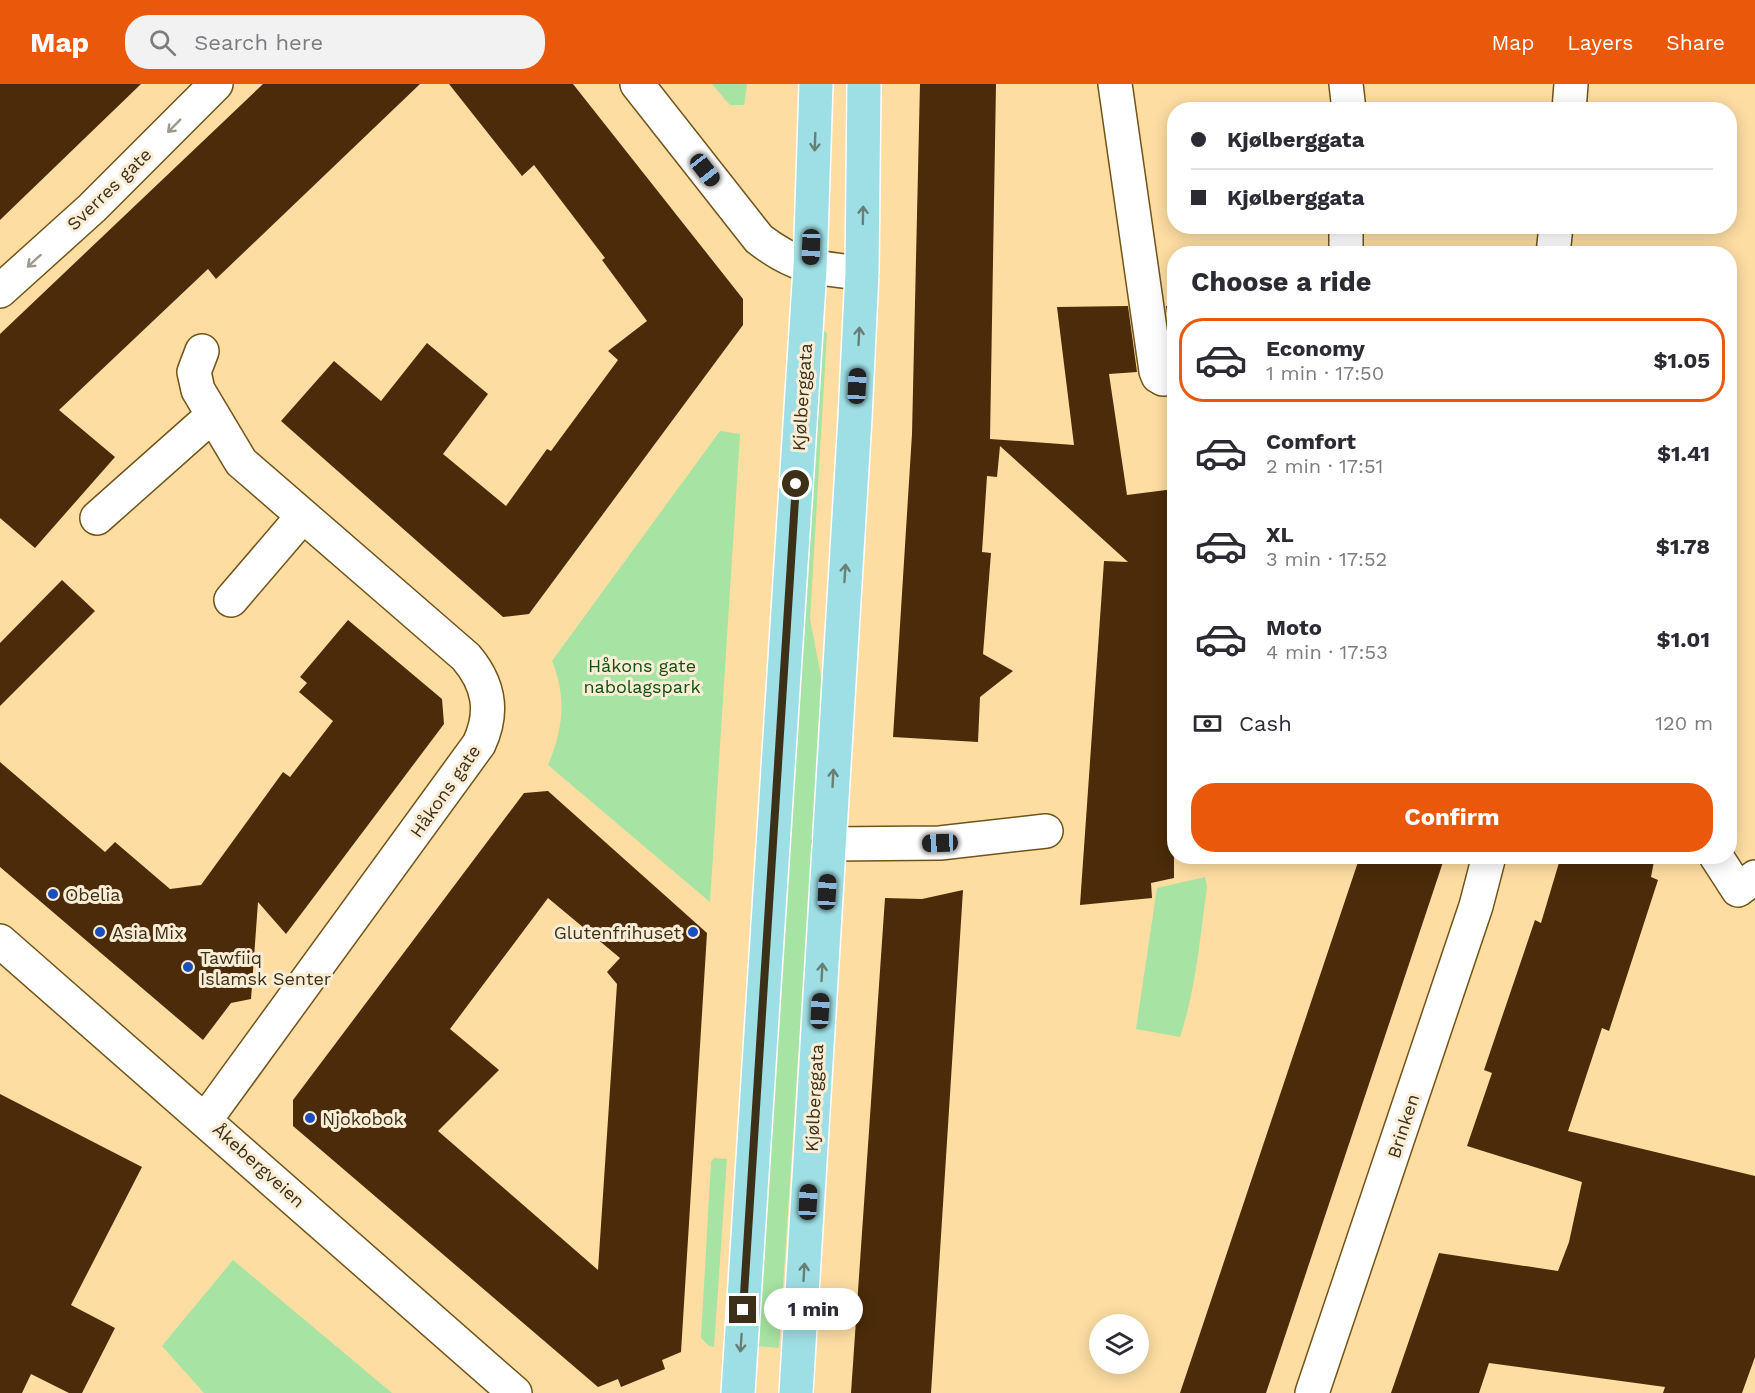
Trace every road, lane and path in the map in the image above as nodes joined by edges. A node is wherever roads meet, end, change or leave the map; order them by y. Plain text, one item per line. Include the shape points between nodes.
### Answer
1 (216, 84) edge
2 (637, 84) edge
3 (816, 84) edge
4 (864, 84) edge
5 (1115, 84) edge
6 (1346, 84) edge
7 (1570, 84) edge
8 (1348, 102) edge
9 (1569, 102) edge
10 (810, 268) junction
11 (862, 273) junction
12 (0, 291) edge
13 (202, 351) dead end
14 (1167, 379) edge
15 (213, 415) junction
16 (302, 517) junction
17 (97, 518) dead end
18 (231, 600) dead end
19 (1046, 831) dead end
20 (830, 844) junction
21 (1487, 864) edge
22 (1721, 864) edge
23 (1755, 877) edge
24 (0, 940) edge
25 (206, 1119) junction
26 (516, 1393) edge
27 (738, 1393) edge
28 (796, 1393) edge
29 (1312, 1393) edge

1 -> 12 street, Sverres gate via 92,208
2 - 10 street via 759,239 783,257
3 -> 10 main road, Kjølberggata
11 -> 4 main road, Kjølberggata
5 - 14 street via 1156,371
6 - 8 street
7 - 9 street
10 - 11 street
10 -> 27 main road, Kjølberggata
20 -> 11 main road, Kjølberggata
13 - 15 street, Håkons gate via 194,372 198,390
15 - 16 street, Håkons gate via 247,469
15 - 17 street
16 - 18 street
16 - 25 street, Håkons gate via 466,657 485,688 489,711 486,730
19 - 20 street via 940,843
28 -> 20 main road, Kjølberggata
21 - 29 street, Brinken
22 - 23 street via 1738,890
24 - 25 street, Åkebergveien
25 - 26 street, Åkebergveien

